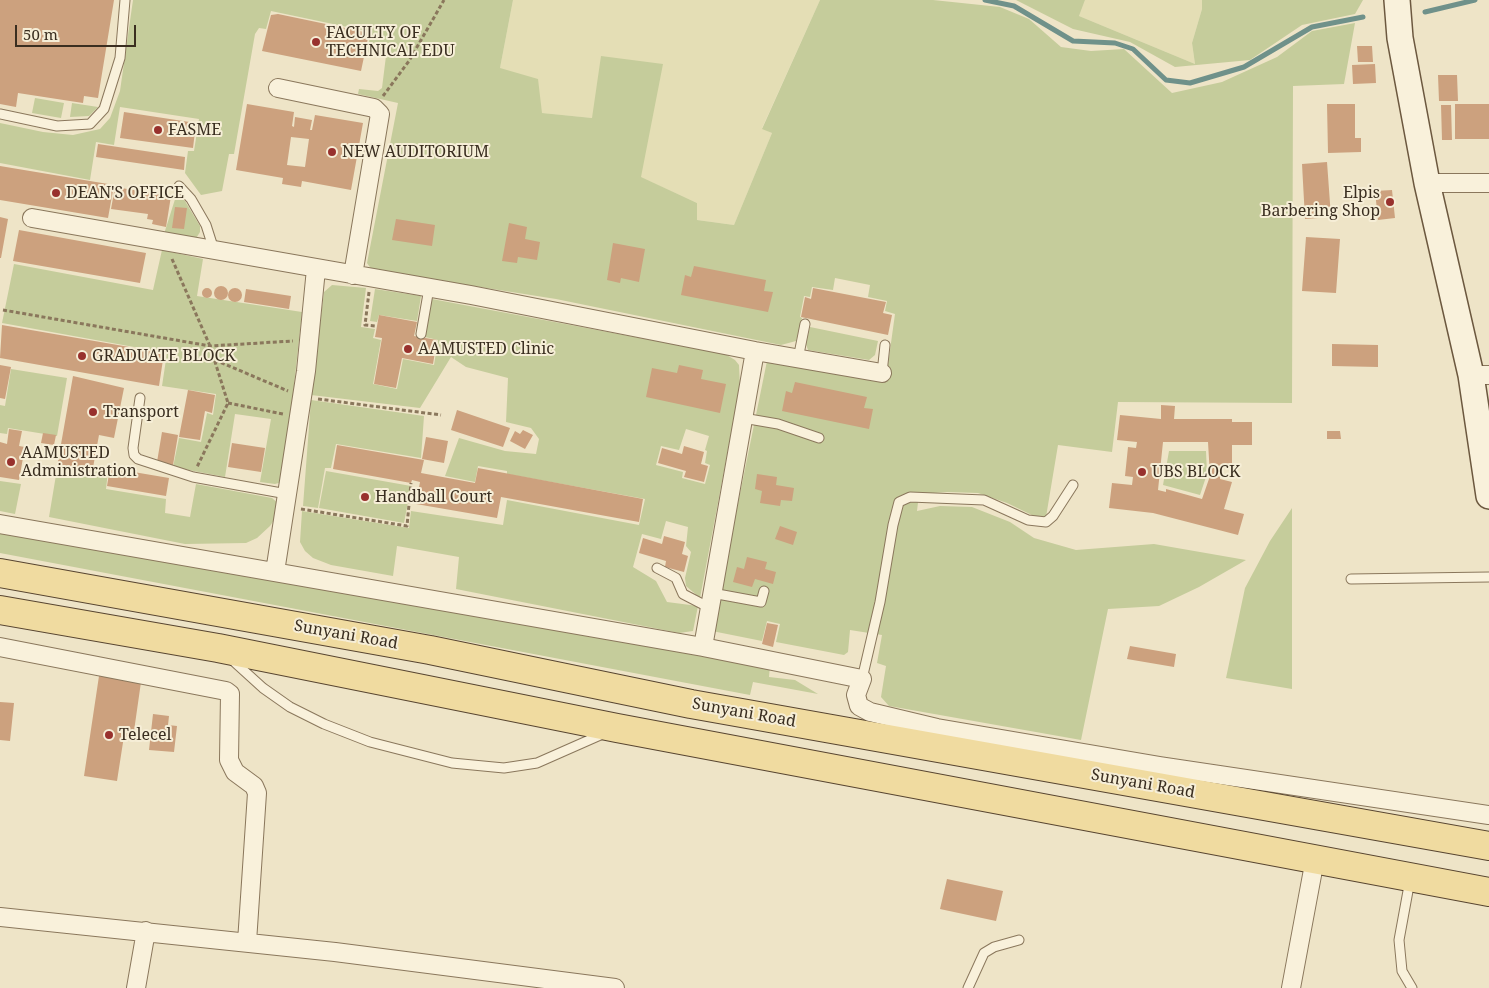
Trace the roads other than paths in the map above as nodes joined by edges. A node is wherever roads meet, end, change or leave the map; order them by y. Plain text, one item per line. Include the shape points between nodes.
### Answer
1 (125, 0) edge
2 (1397, 0) edge
3 (278, 88) dead end
4 (0, 114) edge
5 (1427, 183) junction
6 (1489, 183) edge
7 (179, 186) dead end
8 (32, 218) dead end
9 (214, 251) junction
10 (316, 269) junction
11 (353, 276) junction
12 (429, 288) junction
13 (805, 324) dead end
14 (421, 334) dead end
15 (885, 345) dead end
16 (755, 351) junction
17 (798, 359) junction
18 (882, 373) joint
19 (1480, 375) edge
20 (140, 398) dead end
21 (743, 418) junction
22 (819, 438) dead end
23 (1074, 485) dead end
24 (1489, 496) edge
25 (286, 500) junction
26 (0, 524) edge
27 (657, 568) dead end
28 (275, 572) junction
29 (0, 573) edge
30 (1489, 577) edge
31 (1351, 579) dead end
32 (764, 591) dead end
33 (711, 600) junction
34 (186, 606) junction
35 (0, 610) edge
36 (703, 646) junction
37 (0, 647) edge
38 (218, 648) junction
39 (862, 679) junction
40 (616, 728) junction
41 (1489, 815) edge
42 (1489, 846) edge
43 (1315, 859) junction
44 (1410, 877) junction
45 (1489, 892) edge
46 (0, 917) edge
47 (146, 931) junction
48 (1019, 940) dead end
49 (247, 942) junction
50 (136, 988) edge
51 (615, 988) edge
52 (968, 988) edge
53 (1291, 988) edge
54 (1412, 988) edge

1 - 4 lane via 120,58 104,109 90,124 56,126
2 - 5 street via 1400,38
3 - 11 street via 378,111 381,119
5 - 6 street
5 - 19 street
7 - 9 lane via 206,225
8 - 9 street
9 - 10 street
10 - 11 street
10 - 25 street
11 - 12 street
12 - 14 lane
12 - 16 street
13 - 17 lane
15 - 18 lane
16 - 17 street
16 - 21 street
17 - 18 street
19 - 24 street
20 - 25 lane via 134,455 144,463
21 - 22 lane via 778,424
21 - 33 street
23 - 39 lane via 1046,522 1028,520 984,500 910,497 900,502 892,525 880,602
25 - 28 street
26 - 28 street
27 - 33 lane via 676,578 683,594
28 - 36 street
29 - 34 main road, Sunyani Road
30 - 31 lane
32 - 33 lane via 761,602
33 - 36 street
34 - 38 main road
34 - 42 main road, Sunyani Road via 430,650 691,704
35 - 38 main road
36 - 39 street
37 - 49 street via 230,694 229,760 234,772 254,786 257,793
38 - 40 main road
38 - 40 lane via 263,688 290,707 324,724 370,742 452,763 504,768 537,762
39 - 41 street via 856,695 859,706 870,712 937,728 1160,766
40 - 43 main road
43 - 44 main road
43 - 53 street
44 - 45 main road
44 - 54 lane via 1399,940 1402,971
46 - 47 street
47 - 49 street
47 - 50 street
48 - 52 lane via 984,953
49 - 51 street

